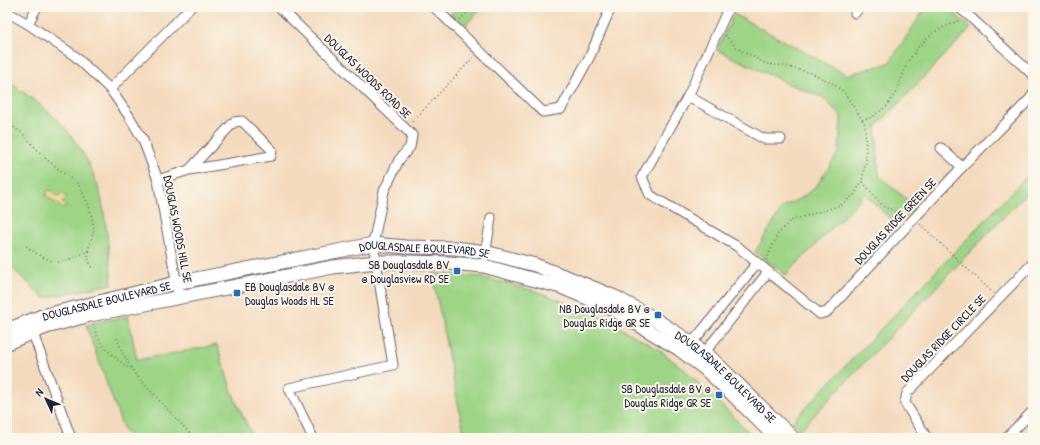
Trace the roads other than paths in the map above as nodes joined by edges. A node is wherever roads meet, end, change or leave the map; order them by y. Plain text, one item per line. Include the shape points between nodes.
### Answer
1 (37, 7) edge
2 (191, 7) edge
3 (279, 7) edge
4 (434, 7) edge
5 (610, 7) edge
6 (729, 7) edge
7 (958, 7) edge
8 (7, 12) edge
9 (28, 24) junction
10 (1033, 75) edge
11 (110, 89) junction
12 (1033, 94) edge
13 (688, 96) junction
14 (780, 139) dead end
15 (941, 148) dead end
16 (962, 167) junction
17 (189, 170) junction
18 (158, 180) junction
19 (491, 218) dead end
20 (373, 244) junction
21 (485, 252) junction
22 (376, 262) junction
23 (1033, 263) edge
24 (759, 264) junction
25 (484, 266) junction
26 (768, 272) junction
27 (176, 283) junction
28 (179, 297) junction
29 (31, 326) junction
30 (7, 330) edge
31 (7, 343) edge
32 (692, 343) junction
33 (705, 352) junction
34 (691, 358) junction
35 (1033, 411) edge
36 (71, 438) edge
37 (313, 438) edge
38 (776, 438) edge
39 (793, 438) edge
40 (927, 438) edge
41 (1006, 438) edge

1 - 9 street
2 - 11 street
3 - 20 street, DOUGLAS WOODS ROAD SE via 412,135 410,147 399,160 384,191
4 - 5 street via 543,112 561,109 590,56
6 - 13 street, DOUGLAS RIDGE GREEN SE
7 - 10 street
8 - 9 street, DOUGLAS WOODS HILL SE
9 - 11 street, DOUGLAS WOODS HILL SE via 75,56
11 - 18 street, DOUGLAS WOODS HILL SE via 143,140
12 - 16 street, DOUGLAS RIDGE GREEN SE
13 - 14 street via 764,139
13 - 24 street, DOUGLAS RIDGE GREEN SE via 642,177 650,195 738,247
15 - 16 street
16 - 26 street, DOUGLAS RIDGE GREEN SE via 827,312 820,314
17 - 17 street via 271,156 272,150 242,121 234,122
17 - 18 street
18 - 27 street, DOUGLAS WOODS HILL SE
19 - 21 street
20 - 21 street, DOUGLASDALE BOULEVARD SE
20 - 22 street, DOUGLAS WOODS ROAD SE
20 - 27 street, DOUGLASDALE BOULEVARD SE
21 - 25 street
21 - 32 street, DOUGLASDALE BOULEVARD SE via 535,265 615,297
22 - 25 street, DOUGLASDALE BOULEVARD SE
22 - 28 street, DOUGLASDALE BOULEVARD SE via 333,267
22 - 37 street, DOUGLAS WOODS ROAD SE via 393,365 289,388
23 - 40 street, DOUGLAS RIDGE CIRCLE SE via 907,393 905,403
24 - 26 street, DOUGLAS RIDGE GREEN SE
24 - 32 street
25 - 34 street, DOUGLASDALE BOULEVARD SE via 561,287 609,307
26 - 33 street
27 - 28 street, DOUGLAS WOODS HILL SE
27 - 29 street, DOUGLASDALE BOULEVARD SE via 42,316
28 - 29 street, DOUGLASDALE BOULEVARD SE via 90,315 46,327
29 - 30 street, DOUGLASDALE BOULEVARD SE
29 - 31 street, DOUGLASDALE BOULEVARD SE
29 - 36 street
32 - 33 street, DOUGLASDALE BOULEVARD SE
32 - 34 street
33 - 34 street
33 - 39 street, DOUGLASDALE BOULEVARD SE
34 - 38 street, DOUGLASDALE BOULEVARD SE
35 - 41 street

